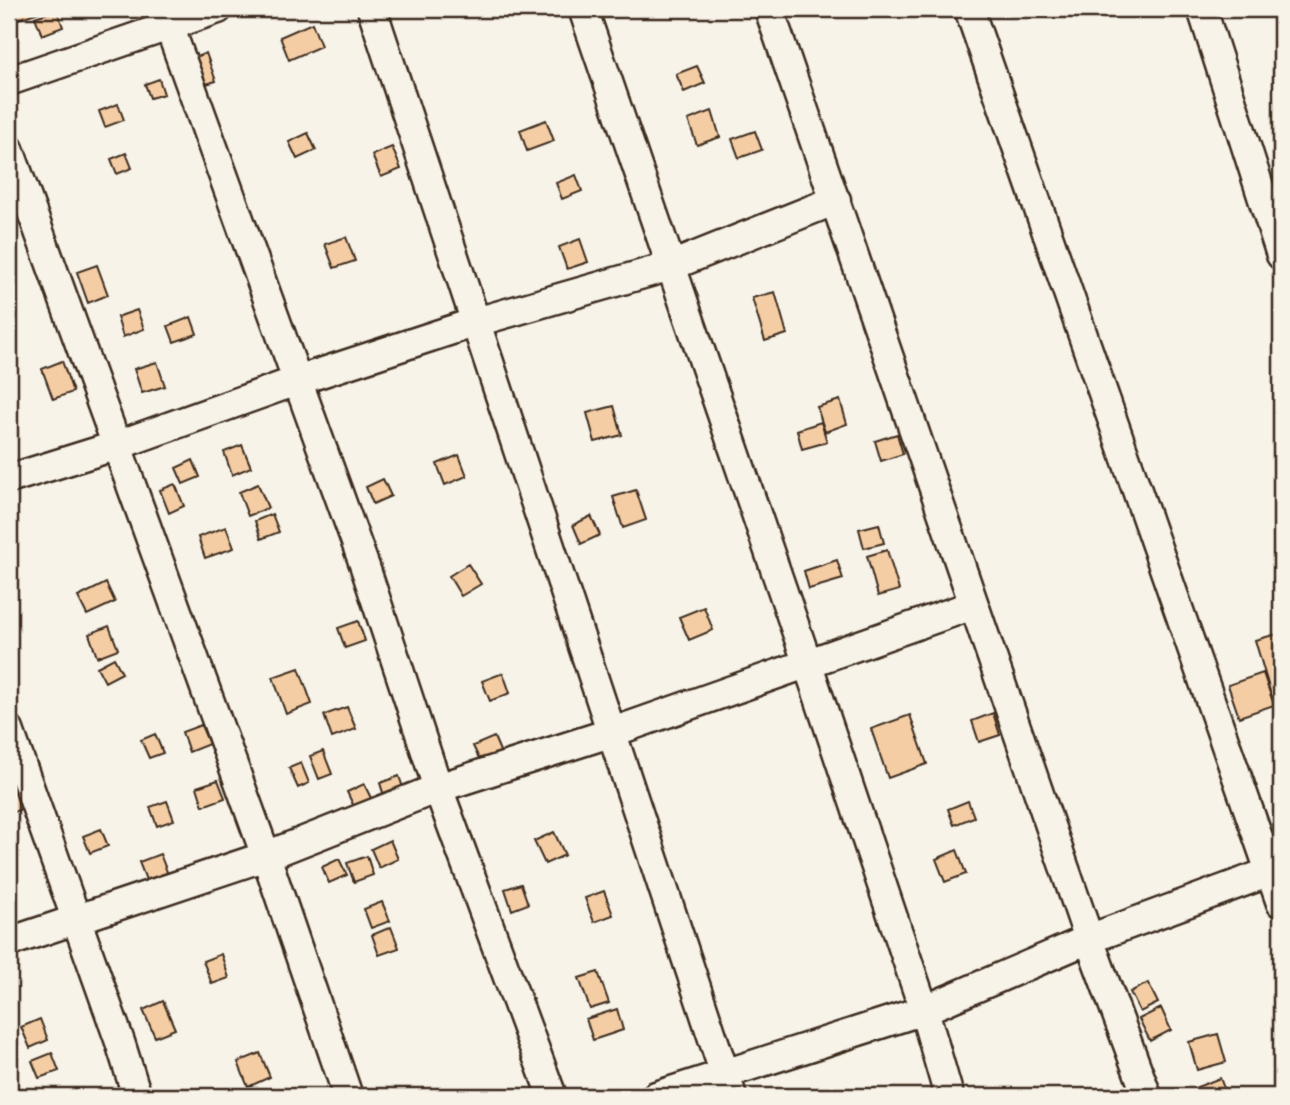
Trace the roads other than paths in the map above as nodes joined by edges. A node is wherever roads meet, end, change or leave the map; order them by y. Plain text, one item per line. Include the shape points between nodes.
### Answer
1 (218, 9) edge
2 (372, 9) edge
3 (583, 9) edge
4 (769, 9) edge
5 (969, 9) edge
6 (1202, 9) edge
7 (166, 17) edge
8 (9, 81) edge
9 (9, 149) edge
10 (835, 200) junction
11 (1281, 255) edge
12 (671, 266) junction
13 (476, 322) junction
14 (299, 380) junction
15 (118, 445) junction
16 (9, 479) edge
17 (973, 605) junction
18 (807, 662) junction
19 (9, 730) edge
20 (613, 732) junction
21 (438, 788) junction
22 (267, 856) junction
23 (1275, 870) edge
24 (1281, 903) edge
25 (75, 920) junction
26 (1089, 939) junction
27 (9, 942) edge
28 (924, 1010) junction
29 (728, 1085) edge
30 (137, 1096) edge
31 (348, 1096) edge
32 (552, 1096) edge
33 (656, 1096) edge
34 (949, 1096) edge
35 (1147, 1096) edge

1 - 7 street
2 - 13 street
3 - 12 street
4 - 10 street
5 - 23 street
6 - 11 street
7 - 8 street
7 - 14 street
9 - 15 street
10 - 12 street
10 - 17 street
12 - 13 street
12 - 18 street
13 - 14 street
13 - 20 street
14 - 15 street
14 - 21 street
15 - 16 street
15 - 22 street
17 - 18 street
17 - 26 street
18 - 20 street
18 - 28 street
19 - 25 street
20 - 21 street
20 - 29 street
21 - 22 street
21 - 32 street
22 - 25 street
22 - 31 street
23 - 24 street
23 - 26 street
25 - 27 street
25 - 30 street
26 - 28 street
26 - 35 street
28 - 29 street
28 - 34 street
29 - 33 street

